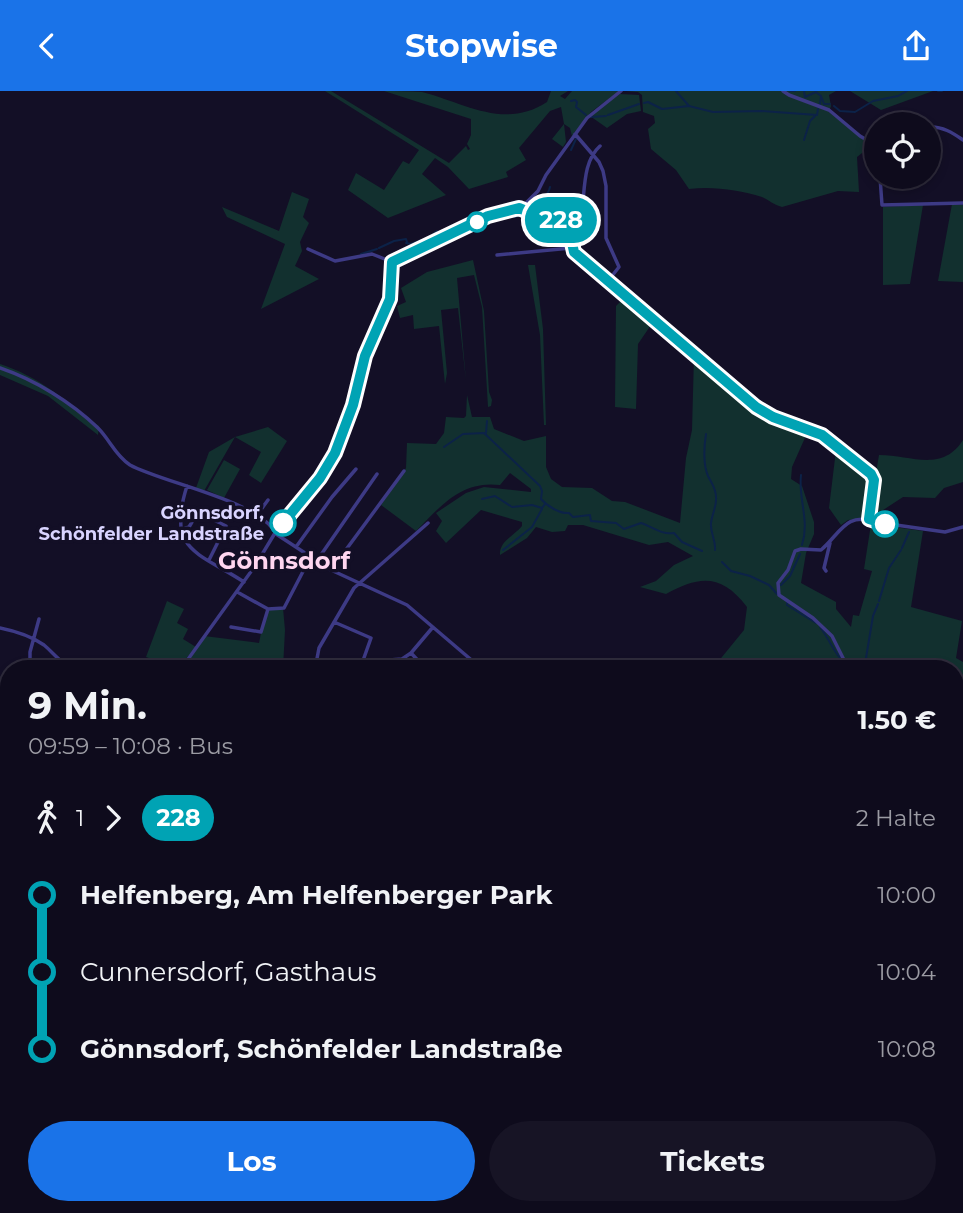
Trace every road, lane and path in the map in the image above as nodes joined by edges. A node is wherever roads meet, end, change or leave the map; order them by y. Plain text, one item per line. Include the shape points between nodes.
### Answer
1 (621, 91) edge
2 (783, 91) edge
3 (941, 129) edge
4 (575, 134) junction
5 (864, 139) edge
6 (963, 141) edge
7 (600, 146) dead end
8 (593, 155) junction
9 (881, 189) edge
10 (526, 203) junction
11 (963, 203) edge
12 (519, 208) junction
13 (527, 210) junction
14 (582, 210) dead end
15 (309, 249) dead end
16 (572, 249) junction
17 (497, 254) dead end
18 (392, 262) junction
19 (608, 281) junction
20 (0, 368) edge
21 (356, 469) dead end
22 (404, 471) dead end
23 (377, 474) dead end
24 (187, 486) junction
25 (268, 500) dead end
26 (257, 516) junction
27 (869, 519) junction
28 (428, 523) dead end
29 (963, 527) edge
30 (180, 530) junction
31 (276, 534) junction
32 (831, 541) junction
33 (296, 547) junction
34 (821, 550) junction
35 (827, 555) junction
36 (310, 558) junction
37 (208, 560) junction
38 (316, 562) junction
39 (331, 570) junction
40 (826, 571) dead end
41 (244, 582) junction
42 (359, 583) junction
43 (239, 593) dead end
44 (268, 609) junction
45 (39, 619) dead end
46 (334, 622) junction
47 (231, 627) dead end
48 (433, 627) junction
49 (0, 628) edge
50 (33, 639) junction
51 (411, 653) junction
52 (30, 660) edge
53 (59, 660) edge
54 (189, 660) edge
55 (316, 660) edge
56 (364, 660) edge
57 (389, 660) edge
58 (417, 660) edge
59 (472, 660) edge
60 (844, 660) edge

1 - 4 street via 594,111
2 - 5 street via 829,110
3 - 6 street
4 - 8 street
4 - 10 street
7 - 8 street
8 - 14 street
8 - 19 street via 605,179 606,238 619,264
9 - 11 street via 882,205
10 - 12 street
10 - 13 street
12 - 13 street
12 - 18 street via 488,216
13 - 16 street via 564,221
15 - 18 street via 335,261 372,254
16 - 17 street
16 - 19 street
18 - 31 street via 391,296 361,366 345,428 326,470
19 - 27 street via 763,413 822,435 871,474
20 - 24 street via 40,385 73,408 130,464
21 - 33 street
22 - 39 street
23 - 38 street
24 - 26 street
24 - 30 street
25 - 26 street
26 - 31 street
27 - 29 street via 945,533
27 - 32 street via 849,522
28 - 42 street
30 - 37 street via 187,544
30 - 37 street via 189,527 198,512 226,526
31 - 33 street
31 - 41 street
32 - 34 street
32 - 35 street
33 - 36 street
34 - 35 street
34 - 60 street via 797,549 778,583 778,593 832,636
35 - 40 street
36 - 38 street
36 - 44 street via 284,608
37 - 41 street
38 - 39 street
39 - 42 street
41 - 54 street
42 - 46 street
42 - 48 street via 401,601
43 - 44 street
44 - 47 street via 261,632
45 - 50 street
46 - 55 street via 318,647
46 - 56 street via 371,638
48 - 51 street
48 - 59 street
49 - 50 street
50 - 52 street
50 - 53 street
51 - 57 street
51 - 58 street

